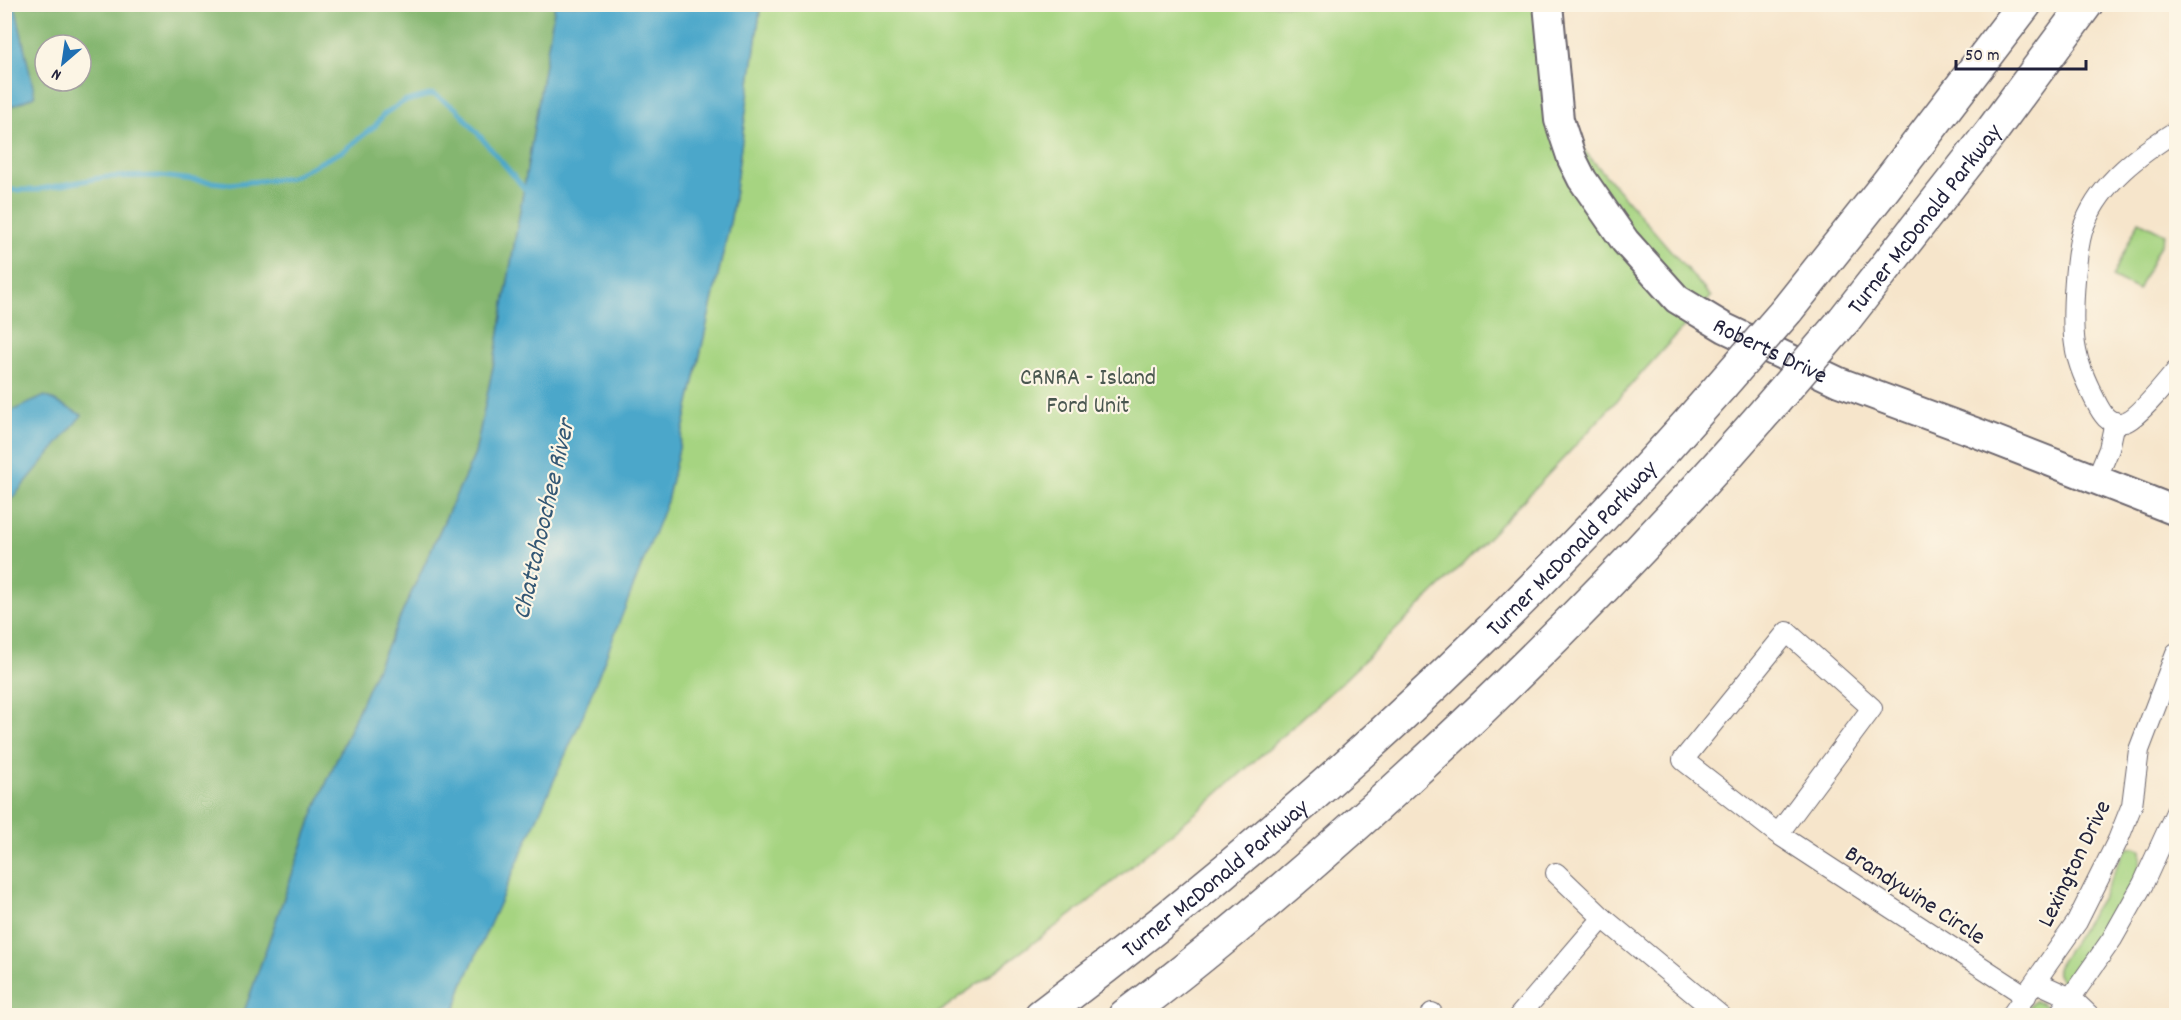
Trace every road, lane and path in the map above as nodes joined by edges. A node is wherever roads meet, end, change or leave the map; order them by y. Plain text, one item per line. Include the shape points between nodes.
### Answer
1 (1548, 4) edge
2 (2025, 4) edge
3 (2086, 4) edge
4 (2176, 131) edge
5 (2176, 371) edge
6 (2115, 422) junction
7 (2096, 480) junction
8 (2176, 512) edge
9 (2176, 653) edge
10 (2176, 812) edge
11 (1778, 834) junction
12 (1556, 873) dead end
13 (1603, 918) junction
14 (2031, 989) junction
15 (2071, 998) junction
16 (1041, 1016) edge
17 (1125, 1016) edge
18 (1519, 1016) edge
19 (1721, 1016) edge
20 (2011, 1016) edge
21 (2058, 1016) edge
22 (2090, 1016) edge

1 - 7 street, Roberts Drive via 1559,120 1572,159 1625,241 1677,299 1725,328 1839,382
2 - 16 highway, Turner McDonald Parkway, bridge via 1787,310 1601,518 1425,694 1330,780 1238,860
3 - 17 highway, Turner McDonald Parkway, bridge via 1844,320 1647,542 1486,705 1316,860
4 - 6 street via 2139,154 2102,192 2084,224 2077,255 2075,345 2082,374 2102,413
5 - 6 street via 2134,416 2125,422
6 - 7 street
7 - 8 street, Roberts Drive
9 - 14 street, Lexington Drive via 2139,750 2132,805 2118,840 2077,922
10 - 15 street via 2128,912
11 - 11 street, Brandywine Circle via 1872,708 1786,632 1683,760
11 - 14 street, Brandywine Circle
12 - 13 street
13 - 18 street
13 - 19 street
14 - 15 street, Brandywine Circle
14 - 20 street, Lexington Drive
15 - 21 street
15 - 22 street, Brandywine Circle

